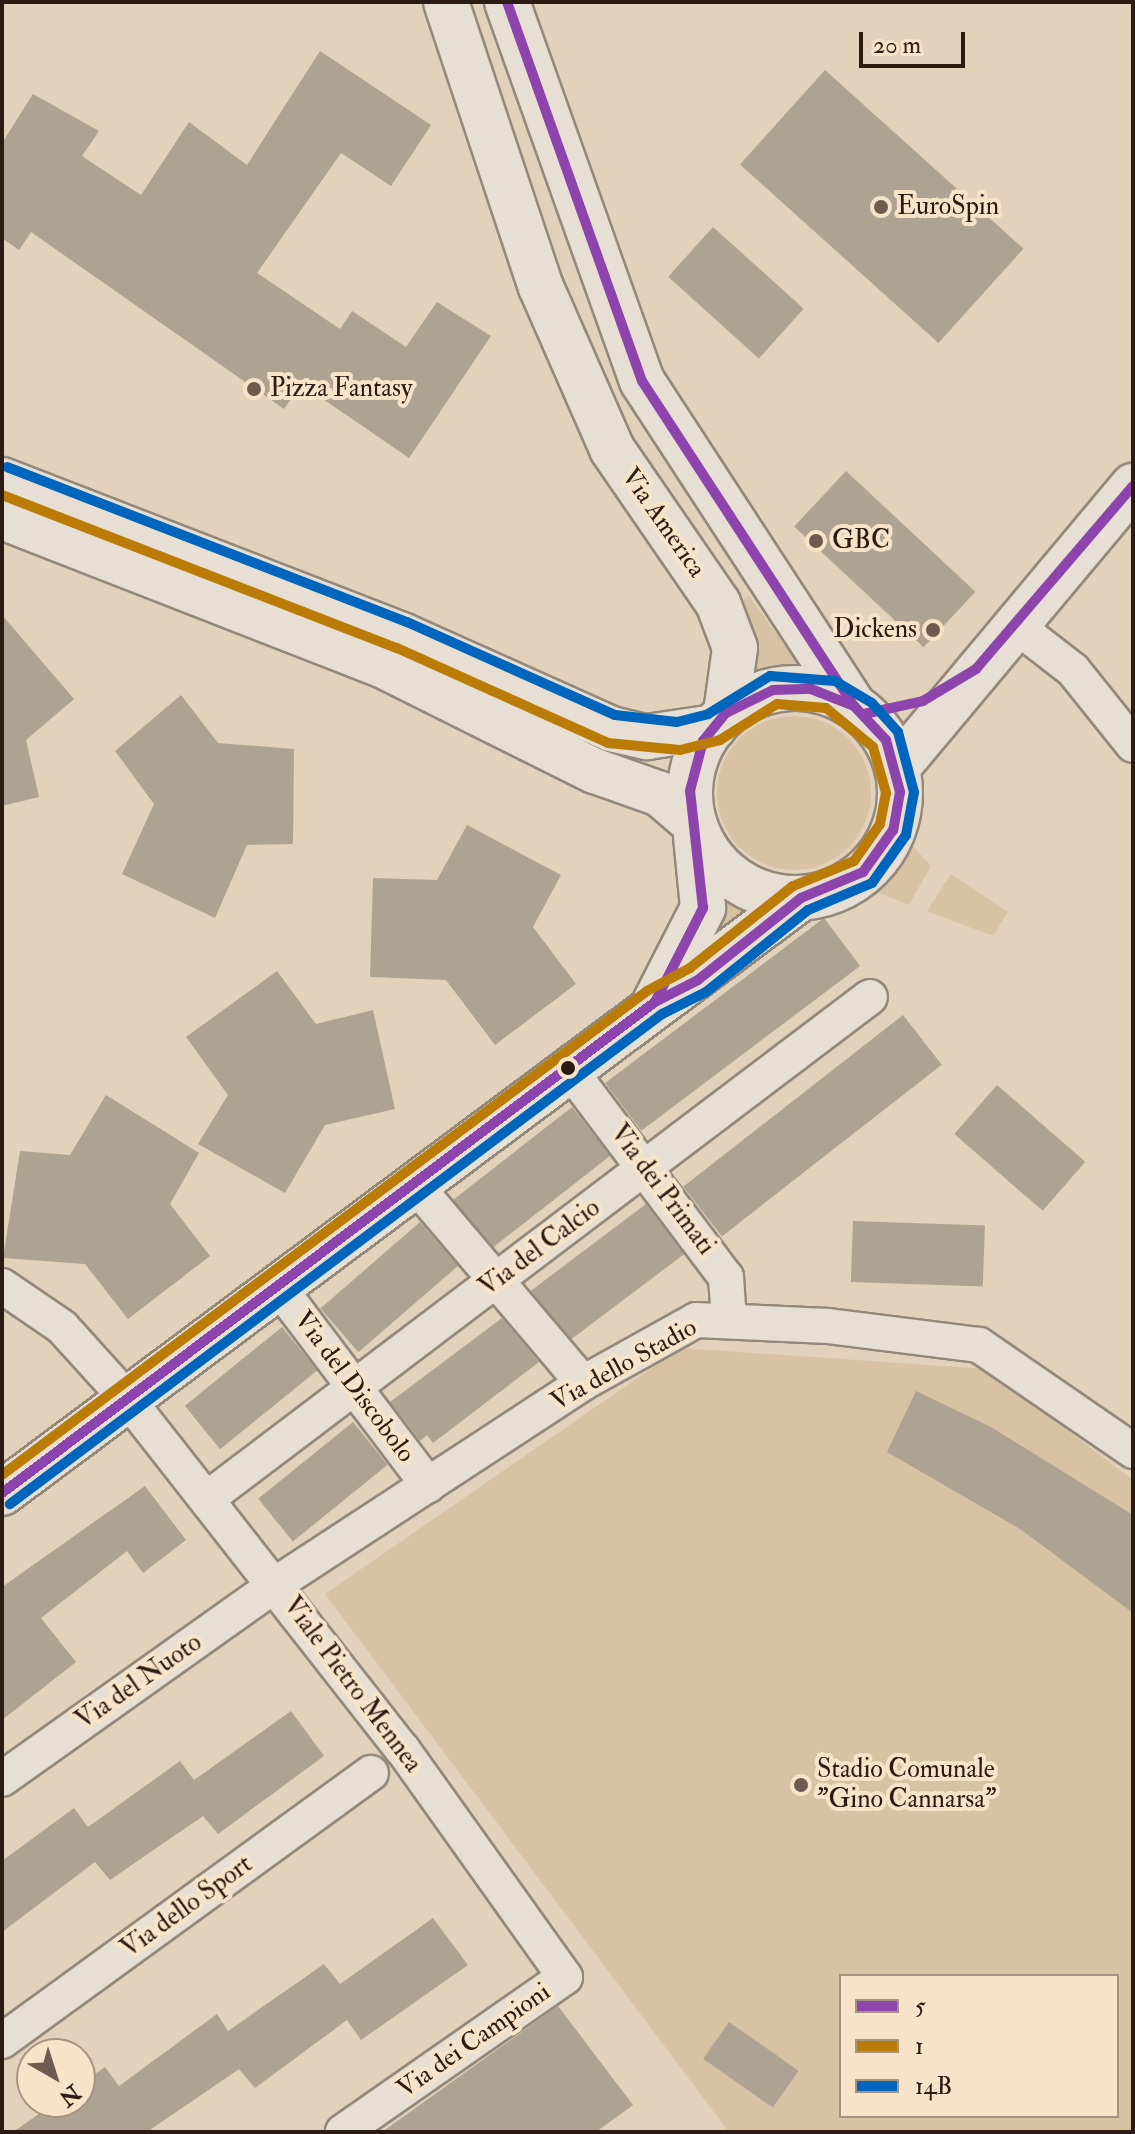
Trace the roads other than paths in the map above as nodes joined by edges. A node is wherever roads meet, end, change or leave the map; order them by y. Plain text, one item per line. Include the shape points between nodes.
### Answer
1 (446, 2) edge
2 (507, 2) edge
3 (618, 314) junction
4 (563, 338) junction
5 (2, 480) edge
6 (1133, 486) edge
7 (2, 517) edge
8 (1015, 625) junction
9 (976, 669) junction
10 (859, 710) junction
11 (720, 720) junction
12 (1133, 745) edge
13 (897, 768) junction
14 (694, 823) junction
15 (801, 898) junction
16 (870, 997) dead end
17 (655, 1002) junction
18 (569, 1069) junction
19 (647, 1167) junction
20 (416, 1186) junction
21 (497, 1280) junction
22 (2, 1286) edge
23 (280, 1289) junction
24 (729, 1321) junction
25 (583, 1383) junction
26 (354, 1388) junction
27 (129, 1401) junction
28 (1133, 1451) edge
29 (428, 1485) junction
30 (2, 1493) edge
31 (208, 1498) junction
32 (276, 1584) junction
33 (371, 1773) dead end
34 (2, 1779) edge
35 (565, 1977) joint
36 (2, 2041) edge
37 (343, 2132) edge

1 - 4 street, Via America
2 - 3 street, Via America
3 - 4 street
3 - 10 street, Via America via 650,394
4 - 11 street, Via America via 612,449 718,603 735,648
5 - 11 street via 402,635 611,729 647,737
6 - 8 street
7 - 14 street via 382,665 595,771 660,794
8 - 9 street
8 - 12 street via 1073,670
9 - 10 street via 923,701
9 - 13 street
10 - 11 street via 792,688 755,696
10 - 13 street
11 - 14 street via 695,758
13 - 15 street via 898,811 877,858 847,884
14 - 15 street via 727,874 759,892
14 - 17 street via 703,908
15 - 17 street via 698,980
16 - 19 street, Via del Calcio
17 - 18 street
18 - 19 street, Via dei Primati
18 - 20 street
19 - 21 street, Via del Calcio
19 - 24 street, Via dei Primati via 726,1277
20 - 21 street
20 - 23 street
21 - 25 street
21 - 26 street, Via del Calcio
22 - 27 street, Viale Pietro Mennea via 62,1327
23 - 26 street, Via del Discobolo
23 - 27 street
24 - 25 street, Via dello Stadio via 696,1320
24 - 28 street, Via dello Stadio via 979,1345
25 - 29 street, Via dello Stadio
26 - 29 street, Via del Discobolo
26 - 31 street, Via del Calcio
27 - 30 street
27 - 31 street, Viale Pietro Mennea
29 - 32 street, Via dello Stadio
31 - 32 street, Viale Pietro Mennea
32 - 34 street, Via del Nuoto
32 - 35 street, Viale Pietro Mennea
33 - 36 street, Via dello Sport
35 - 37 street, Via dei Campioni

